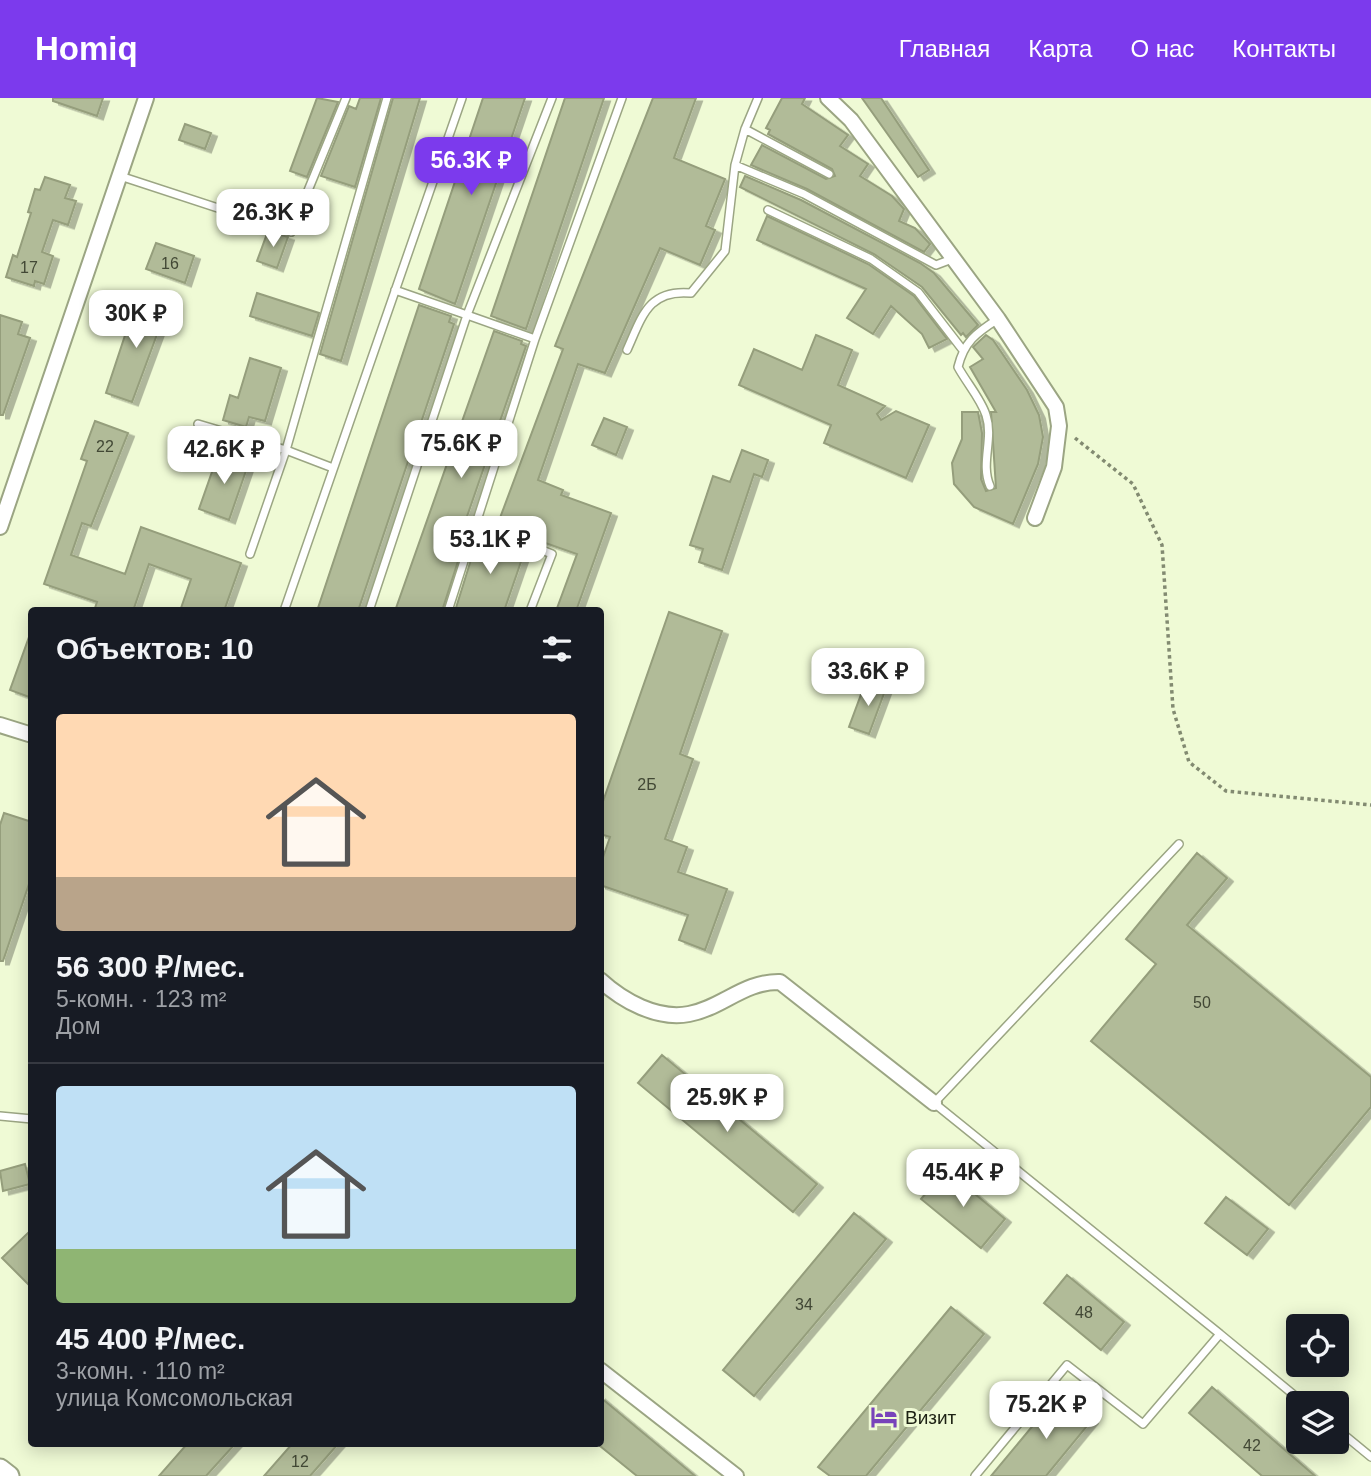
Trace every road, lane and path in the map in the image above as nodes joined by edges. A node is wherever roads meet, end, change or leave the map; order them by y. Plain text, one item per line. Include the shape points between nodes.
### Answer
1 (146, 98) edge
2 (346, 98) edge
3 (387, 98) edge
4 (462, 98) edge
5 (552, 98) edge
6 (622, 98) edge
7 (758, 98) edge
8 (828, 98) edge
9 (745, 129) junction
10 (735, 165) junction
11 (829, 174) dead end
12 (119, 176) junction
13 (768, 210) dead end
14 (952, 259) junction
15 (395, 290) junction
16 (467, 315) junction
17 (998, 319) junction
18 (535, 339) junction
19 (962, 349) junction
20 (627, 350) dead end
21 (198, 424) dead end
22 (1059, 426) junction
23 (286, 450) junction
24 (333, 468) junction
25 (990, 486) dead end
26 (1035, 518) dead end
27 (477, 524) junction
28 (0, 527) edge
29 (250, 554) dead end
30 (285, 607) edge
31 (370, 607) edge
32 (450, 607) edge
33 (532, 607) edge
34 (0, 725) edge
35 (28, 734) edge
36 (1371, 805) edge
37 (1179, 844) dead end
38 (604, 983) edge
39 (934, 1103) junction
40 (0, 1116) edge
41 (28, 1119) edge
42 (1220, 1334) junction
43 (604, 1373) edge
44 (1289, 1391) edge
45 (1349, 1439) edge
46 (1371, 1457) edge
47 (0, 1469) edge
48 (9, 1476) edge
49 (736, 1476) edge
50 (975, 1476) edge

1 - 12 street
2 - 12 lane via 291,232
3 - 23 lane
4 - 15 lane
5 - 16 lane
6 - 18 lane
7 - 9 lane
8 - 14 street via 851,120
9 - 10 lane
9 - 11 lane
10 - 14 lane via 804,194 936,265
10 - 20 lane via 725,251 691,293 671,291 648,306
12 - 28 street
13 - 19 lane via 871,259 918,292
14 - 17 street
15 - 16 lane
15 - 24 lane
16 - 18 lane
16 - 31 lane
17 - 19 lane via 972,336
17 - 22 street via 1056,407
18 - 27 lane
19 - 25 lane via 958,367 986,415 989,438 984,472
21 - 23 lane
22 - 26 street via 1054,467
22 - 36 path via 1133,484 1162,545 1173,709 1189,761 1226,791
23 - 24 lane
23 - 29 lane
24 - 30 lane
27 - 32 lane
27 - 33 lane via 552,554
34 - 35 street
37 - 39 lane
38 - 39 street via 651,1012 689,1014 762,981 780,982
39 - 42 lane
40 - 41 lane
42 - 44 lane
42 - 50 lane via 1143,1424 1067,1365
43 - 49 street
45 - 46 lane
47 - 48 street

